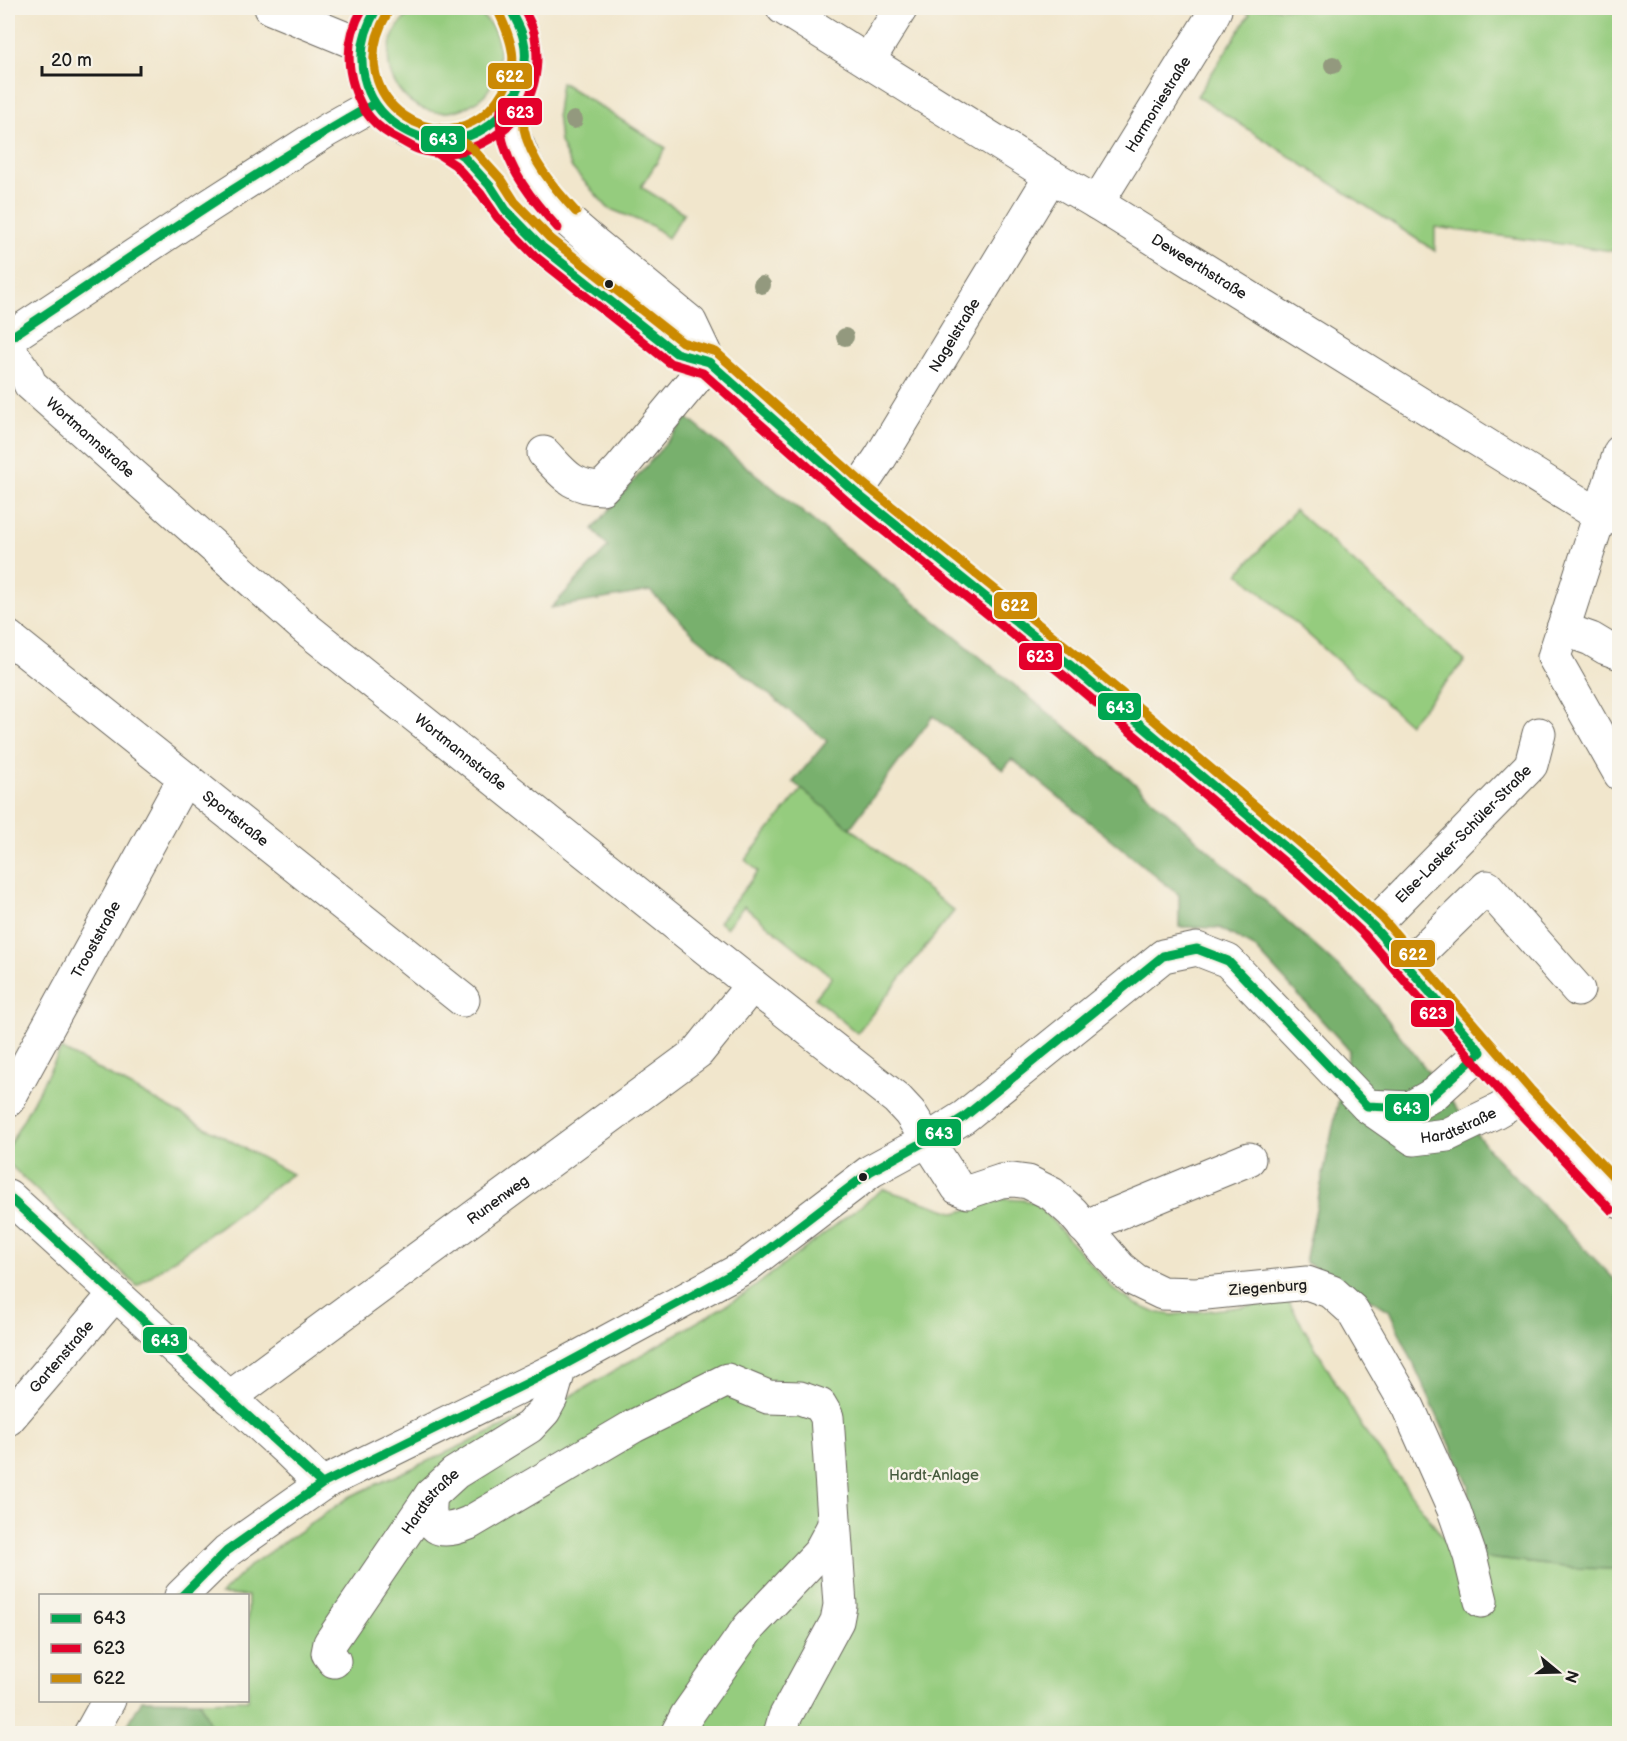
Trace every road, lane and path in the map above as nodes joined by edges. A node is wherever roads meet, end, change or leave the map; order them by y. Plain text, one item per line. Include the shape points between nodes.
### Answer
1 (271, 8) edge
2 (377, 8) edge
3 (510, 8) edge
4 (783, 8) edge
5 (901, 8) edge
6 (1213, 9) edge
7 (361, 45) junction
8 (868, 61) junction
9 (514, 100) junction
10 (374, 104) junction
11 (438, 140) junction
12 (1051, 176) junction
13 (1097, 203) junction
14 (8, 339) edge
15 (8, 348) edge
16 (709, 362) junction
17 (1620, 452) edge
18 (544, 453) dead end
19 (856, 493) junction
20 (1609, 517) edge
21 (8, 637) edge
22 (1558, 643) junction
23 (1620, 652) edge
24 (1539, 734) dead end
25 (1620, 774) edge
26 (184, 779) junction
27 (1374, 926) junction
28 (1407, 965) junction
29 (752, 986) junction
30 (1578, 990) dead end
31 (463, 1000) dead end
32 (1481, 1052) junction
33 (1521, 1097) junction
34 (8, 1100) edge
35 (1366, 1106) junction
36 (927, 1141) junction
37 (1249, 1159) dead end
38 (8, 1196) edge
39 (1620, 1202) edge
40 (1084, 1227) junction
41 (115, 1294) junction
42 (560, 1366) junction
43 (229, 1398) junction
44 (8, 1419) edge
45 (322, 1484) junction
46 (431, 1495) junction
47 (834, 1525) junction
48 (183, 1594) edge
49 (1481, 1601) dead end
50 (334, 1661) dead end
51 (108, 1702) edge
52 (90, 1734) edge
53 (677, 1734) edge
54 (780, 1734) edge

1 - 7 street
2 - 7 street via 368,21
3 - 9 street via 519,20 527,61
4 - 8 street, Deweerthstraße
5 - 8 street
6 - 13 street, Harmoniestraße
7 - 10 street via 362,76
8 - 12 street, Deweerthstraße
9 - 11 street via 504,115 474,135
9 - 16 street via 512,131 526,165 544,193 594,244 690,322
10 - 11 street via 402,130
10 - 14 street via 209,206
11 - 16 street via 463,156 542,247 676,353
12 - 13 street, Deweerthstraße
12 - 19 street, Nagelstraße
13 - 20 street, Deweerthstraße
15 - 29 street, Wortmannstraße via 30,384 303,626
16 - 18 street via 602,488 573,483
16 - 19 street
17 - 20 street
19 - 27 street via 1070,665
20 - 22 street
21 - 26 street, Sportstraße
22 - 23 street via 1591,639
22 - 25 street
24 - 27 street, Else-Lasker-Schüler-Straße via 1531,765
26 - 31 street, Sportstraße
26 - 34 street, Trooststraße
27 - 28 street
28 - 30 street via 1487,887
28 - 32 street
29 - 36 street, Wortmannstraße via 897,1099
29 - 43 street, Runenweg via 698,1052
32 - 33 street
32 - 35 street, Hardtstraße via 1434,1094 1410,1108
33 - 35 street, Hardtstraße via 1447,1136 1414,1138
33 - 39 street
35 - 36 street, Hardtstraße via 1228,961 1197,949 1163,956 964,1117
36 - 40 street, Ziegenburg via 958,1188 968,1192 1001,1181 1028,1182 1052,1194
36 - 42 street, Hardtstraße via 871,1171 745,1267
37 - 40 street
38 - 41 street
40 - 49 street, Ziegenburg via 1120,1268 1162,1293 1196,1294 1307,1283 1332,1292 1352,1310 1408,1407 1450,1500
41 - 43 street
41 - 44 street, Gartenstraße
42 - 45 street, Hardtstraße
42 - 46 street, Hardtstraße via 551,1398 530,1427 455,1473
43 - 45 street
45 - 48 street, Hardtstraße via 226,1551
46 - 47 street via 432,1522 445,1530 455,1529 634,1426 727,1380 768,1397 800,1398 820,1405 826,1417
46 - 50 street, Hardtstraße via 330,1643 328,1653
47 - 53 street via 819,1553 749,1627
47 - 54 street via 839,1614 785,1717
51 - 52 street

